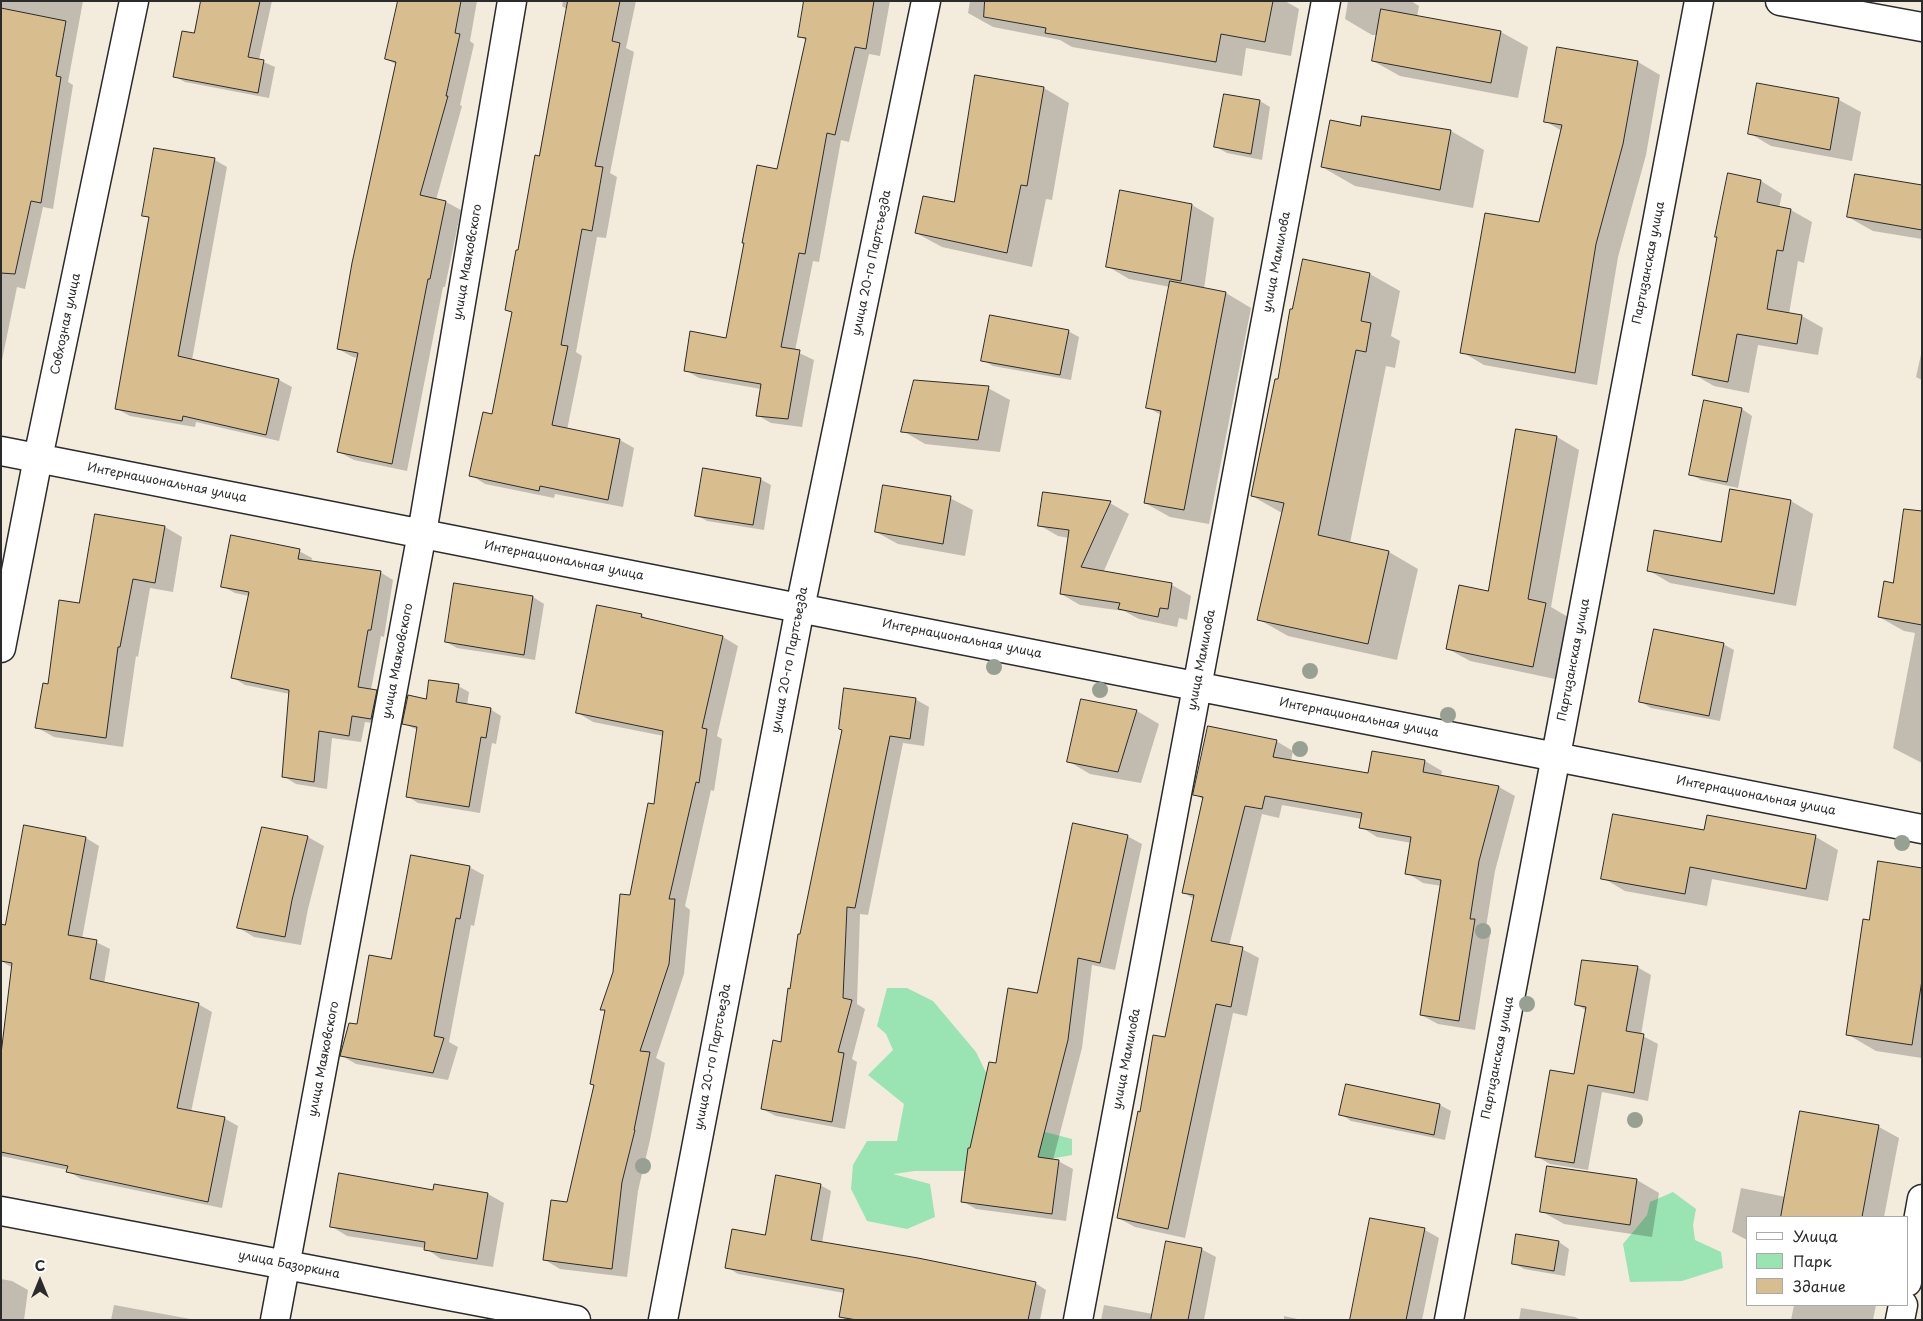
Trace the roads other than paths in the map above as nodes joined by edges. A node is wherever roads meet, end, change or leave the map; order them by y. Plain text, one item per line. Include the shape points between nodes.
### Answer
1 (134, 1) edge
2 (512, 1) edge
3 (926, 1) edge
4 (1326, 1) edge
5 (1699, 1) edge
6 (1780, 1) edge
7 (1922, 27) edge
8 (1, 451) edge
9 (38, 458) junction
10 (422, 534) junction
11 (800, 608) junction
12 (1, 648) edge
13 (1197, 686) junction
14 (1555, 757) junction
15 (1922, 829) edge
16 (1922, 1199) edge
17 (1, 1211) edge
18 (286, 1264) junction
19 (1908, 1276) edge
20 (1903, 1306) edge
21 (275, 1320) edge
22 (576, 1320) edge
23 (663, 1320) edge
24 (1078, 1320) edge
25 (1449, 1320) edge
26 (1900, 1320) edge

1 - 9 street, Совхозная улица
2 - 10 street, улица Маяковского
3 - 11 street, улица 20-го Партсъезда
4 - 13 street, улица Мамилова
5 - 14 street, Партизанская улица
6 - 7 street
8 - 9 street, Интернациональная улица
9 - 10 street, Интернациональная улица
9 - 12 street, Совхозная улица
10 - 11 street, Интернациональная улица
10 - 18 street, улица Маяковского
11 - 13 street, Интернациональная улица
11 - 23 street, улица 20-го Партсъезда
13 - 14 street, Интернациональная улица
13 - 24 street, улица Мамилова
14 - 15 street, Интернациональная улица
14 - 25 street, Партизанская улица
16 - 19 street
17 - 18 street, улица Базоркина
18 - 21 street, улица Маяковского
18 - 22 street, улица Базоркина
20 - 26 street

